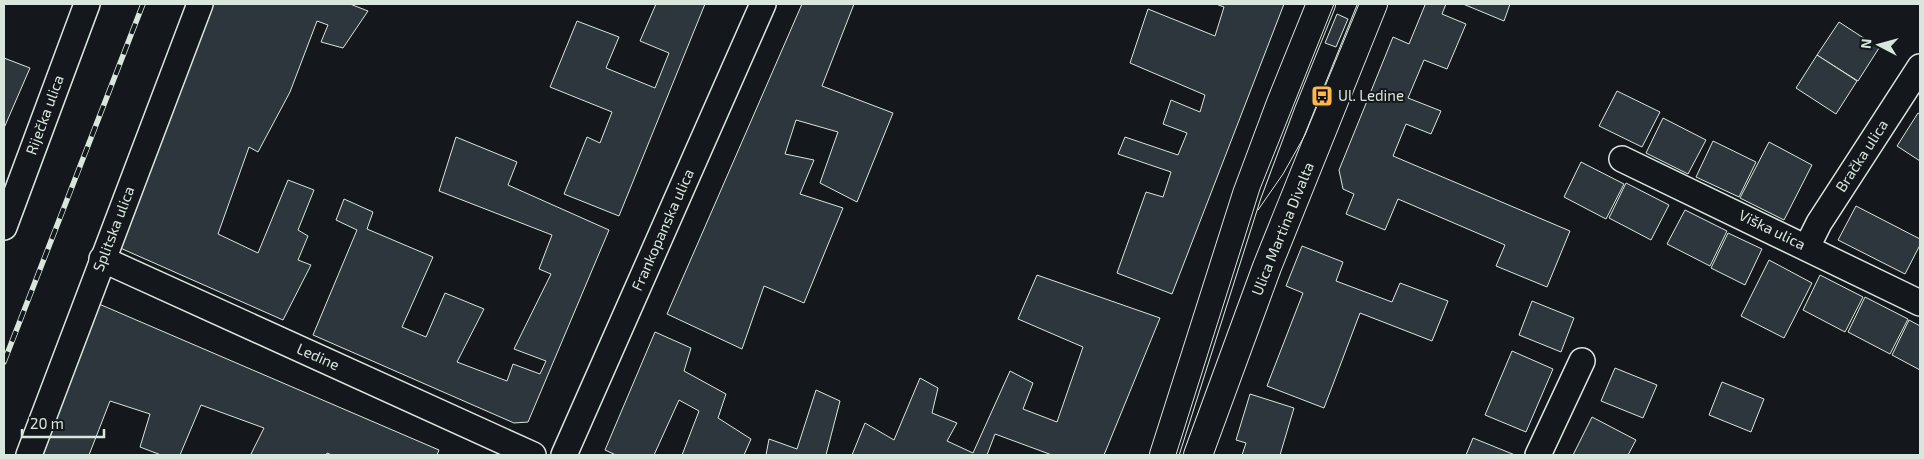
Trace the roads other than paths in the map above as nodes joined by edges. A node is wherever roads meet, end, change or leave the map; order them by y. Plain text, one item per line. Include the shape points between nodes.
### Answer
1 (86, 4) edge
2 (200, 4) edge
3 (763, 4) edge
4 (1321, 4) edge
5 (1373, 4) edge
6 (1920, 67) edge
7 (1622, 159) dead end
8 (4, 227) edge
9 (1806, 247) junction
10 (102, 259) junction
11 (1920, 303) edge
12 (1582, 361) dead end
13 (29, 455) edge
14 (533, 455) edge
15 (564, 455) edge
16 (1164, 455) edge
17 (1198, 455) edge
18 (1538, 455) edge

1 - 8 street, Riječka ulica
2 - 10 street, Splitska ulica
3 - 15 street, Frankopanska ulica
4 - 16 street via 1247,194
5 - 17 street, Ulica Martina Divalta via 1268,267
6 - 9 street, Bračka ulica
7 - 9 street, Viška ulica
9 - 11 street, Viška ulica
10 - 13 street, Splitska ulica
10 - 14 street, Ledine
12 - 18 street

